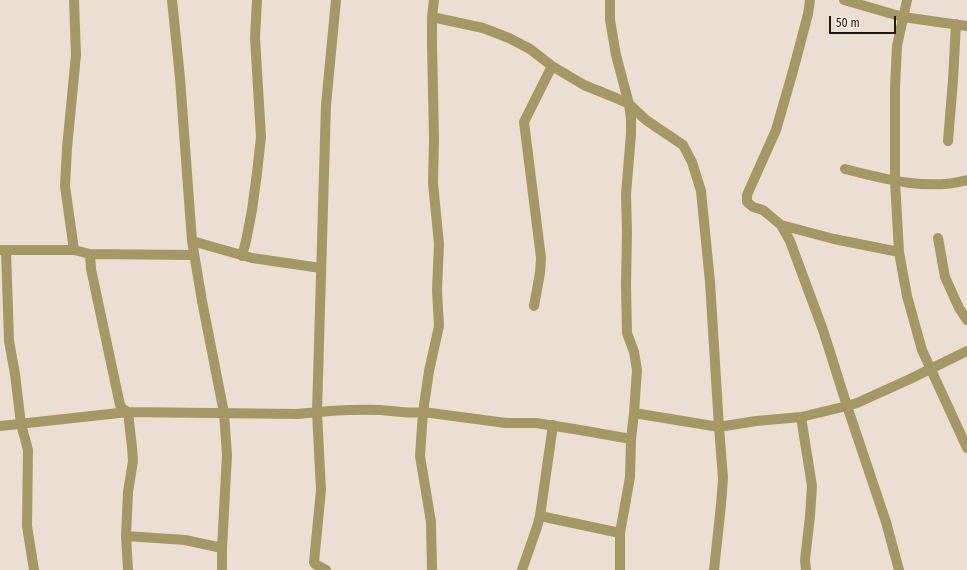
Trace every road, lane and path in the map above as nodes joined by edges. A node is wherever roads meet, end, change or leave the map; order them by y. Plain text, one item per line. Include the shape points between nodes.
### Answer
1 (74, 0) edge
2 (172, 0) edge
3 (257, 0) edge
4 (336, 0) edge
5 (434, 0) edge
6 (610, 0) edge
7 (810, 0) edge
8 (844, 0) edge
9 (906, 0) edge
10 (432, 17) junction
11 (903, 17) junction
12 (956, 24) junction
13 (967, 26) edge
14 (552, 66) junction
15 (629, 104) junction
16 (948, 141) dead end
17 (845, 169) dead end
18 (967, 180) edge
19 (895, 181) junction
20 (781, 225) junction
21 (938, 238) dead end
22 (192, 241) junction
23 (3, 250) edge
24 (74, 250) junction
25 (899, 252) junction
26 (90, 254) junction
27 (194, 256) junction
28 (242, 256) junction
29 (321, 268) junction
30 (534, 306) dead end
31 (967, 320) edge
32 (967, 351) edge
33 (930, 369) junction
34 (847, 406) junction
35 (128, 412) junction
36 (317, 412) junction
37 (423, 412) junction
38 (224, 413) junction
39 (634, 413) junction
40 (801, 417) junction
41 (21, 424) junction
42 (553, 425) junction
43 (0, 426) edge
44 (719, 427) junction
45 (631, 439) junction
46 (967, 448) edge
47 (540, 516) junction
48 (620, 533) junction
49 (126, 536) junction
50 (222, 548) junction
51 (34, 570) edge
52 (128, 570) edge
53 (222, 570) edge
54 (326, 570) edge
55 (432, 570) edge
56 (522, 570) edge
57 (620, 570) edge
58 (714, 570) edge
59 (806, 570) edge
60 (899, 570) edge

1 - 24 street via 76,55 65,186
2 - 22 street
3 - 28 street via 255,38 260,137 252,210
4 - 29 street via 326,105
5 - 10 street
6 - 15 street via 610,20 616,55
7 - 20 street via 776,130 747,195 747,202 763,210
8 - 11 street
9 - 11 street
10 - 14 street via 484,28 509,38 530,49
10 - 37 street via 433,183 439,244 439,326
11 - 12 street
11 - 19 street via 897,46
12 - 13 street
12 - 16 street
14 - 15 street via 584,86
14 - 30 street via 524,122 541,258
15 - 39 street via 631,134 626,194 626,285 627,333 637,370
15 - 44 street via 646,120 683,145 692,162 701,191 710,282
17 - 19 street
18 - 19 street via 932,185
19 - 25 street
20 - 25 street
20 - 34 street via 790,241 823,330
21 - 31 street via 945,277
22 - 27 street
22 - 28 street
23 - 24 street
23 - 41 street via 9,341
24 - 26 street
25 - 33 street via 907,296
26 - 27 street
26 - 35 street via 120,405
27 - 38 street
28 - 29 street
29 - 36 street
32 - 33 street
33 - 34 street
33 - 46 street
34 - 40 street
34 - 60 street via 886,522
35 - 38 street
35 - 41 street
35 - 49 street via 133,461 128,492
36 - 37 street
36 - 38 street
36 - 54 street via 321,490 314,562
37 - 42 street via 506,423
37 - 55 street via 420,456 431,522
38 - 50 street via 227,455
39 - 44 street
39 - 45 street
40 - 44 street
40 - 59 street via 812,486
41 - 43 street
41 - 51 street via 28,450 27,526
42 - 45 street
42 - 47 street
44 - 58 street via 723,478
45 - 48 street via 630,477
47 - 48 street
47 - 56 street
48 - 57 street
49 - 50 street via 185,540
49 - 52 street
50 - 53 street

